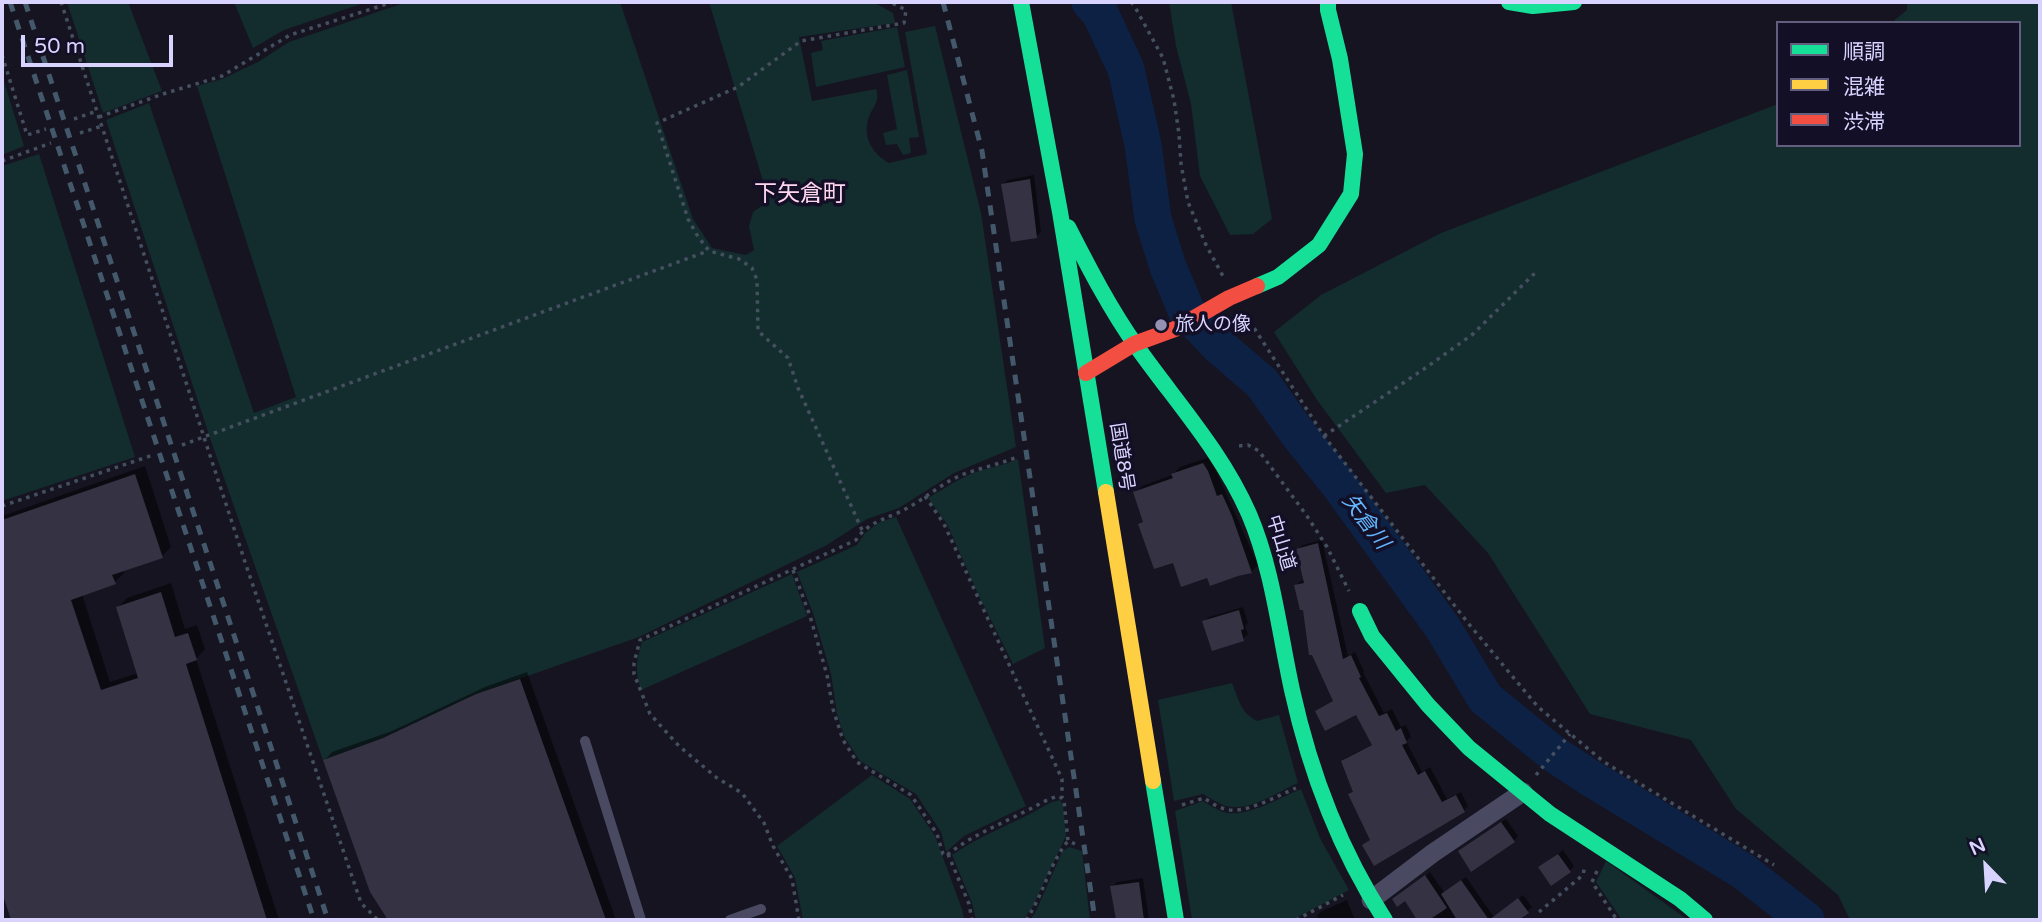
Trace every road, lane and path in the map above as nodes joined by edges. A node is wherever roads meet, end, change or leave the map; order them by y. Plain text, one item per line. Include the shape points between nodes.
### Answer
1 (61, 2) edge
2 (393, 2) edge
3 (890, 2) edge
4 (1131, 2) edge
5 (1328, 2) edge
6 (1509, 2) edge
7 (1574, 2) edge
8 (1022, 4) edge
9 (2, 55) edge
10 (98, 114) junction
11 (74, 119) dead end
12 (102, 126) junction
13 (46, 129) dead end
14 (80, 133) dead end
15 (51, 143) dead end
16 (2, 161) edge
17 (1060, 212) junction
18 (709, 251) junction
19 (1537, 271) dead end
20 (1231, 297) junction
21 (1074, 298) junction
22 (1108, 304) junction
23 (1134, 344) junction
24 (1087, 373) junction
25 (1324, 436) junction
26 (204, 438) junction
27 (182, 445) dead end
28 (153, 455) dead end
29 (1218, 456) junction
30 (1017, 457) dead end
31 (925, 496) junction
32 (2, 506) edge
33 (862, 530) junction
34 (793, 570) junction
35 (1360, 611) joint
36 (1570, 734) junction
37 (585, 741) dead end
38 (1317, 779) junction
39 (1526, 787) junction
40 (1062, 798) junction
41 (1158, 813) junction
42 (1590, 840) junction
43 (1068, 841) junction
44 (1075, 844) dead end
45 (1606, 851) junction
46 (948, 854) junction
47 (1774, 865) dead end
48 (1367, 892) junction
49 (761, 909) dead end
50 (1539, 912) dead end
51 (378, 920) edge
52 (641, 920) edge
53 (730, 920) edge
54 (799, 920) edge
55 (972, 920) edge
56 (1026, 920) edge
57 (1176, 920) edge
58 (1296, 920) edge
59 (1385, 920) edge
60 (1617, 920) edge
61 (1705, 920) edge

1 - 10 path
2 - 10 path via 290,35 222,76
3 - 18 path via 906,10 904,23 802,41 738,87 657,123 688,219
4 - 20 path via 1163,58 1180,134 1188,202
5 - 20 main road via 1355,154 1351,194 1319,245 1278,277
6 - 7 main road via 1533,6
8 - 17 main road, 国道8号
9 - 13 path via 27,135
10 - 11 path
10 - 12 path
12 - 14 path
12 - 26 path
15 - 16 path
17 - 21 main road, 国道8号
17 - 22 main road, 中山道
18 - 26 path
18 - 33 path via 739,259 752,268 757,280 758,331 788,358
19 - 25 path via 1473,334
20 - 23 main road via 1175,329
20 - 25 path
21 - 22 street
21 - 24 main road, 国道8号
22 - 23 main road, 中山道
23 - 24 main road
23 - 29 main road, 中山道
24 - 41 main road, 国道8号
25 - 36 path via 1468,623 1538,707
26 - 27 path
26 - 51 path via 361,903
28 - 32 path
29 - 35 path via 1248,445 1259,452 1327,547
29 - 38 main road, 中山道 via 1250,514 1261,546 1296,710
30 - 31 path via 979,467
31 - 33 path
31 - 40 path via 944,524 1062,779
33 - 34 path via 856,540
34 - 46 path via 810,615 843,740 857,762 911,795 937,834 943,854
34 - 54 path via 640,640 634,674 650,714 689,754 742,793 764,823 792,879
35 - 39 main road via 1371,636 1428,705 1469,748
36 - 39 path
36 - 47 path via 1604,762
37 - 52 lane
38 - 41 path via 1252,807 1224,809 1204,798
38 - 48 main road, 中山道
39 - 42 main road via 1550,814
39 - 48 street via 1433,853
40 - 43 path
40 - 46 path via 1048,798
41 - 57 main road, 国道8号
42 - 45 main road
42 - 50 path via 1583,875
43 - 44 path
43 - 56 path
45 - 60 path via 1592,882
45 - 61 main road
46 - 55 path
48 - 58 path
48 - 59 main road, 中山道
49 - 53 lane

